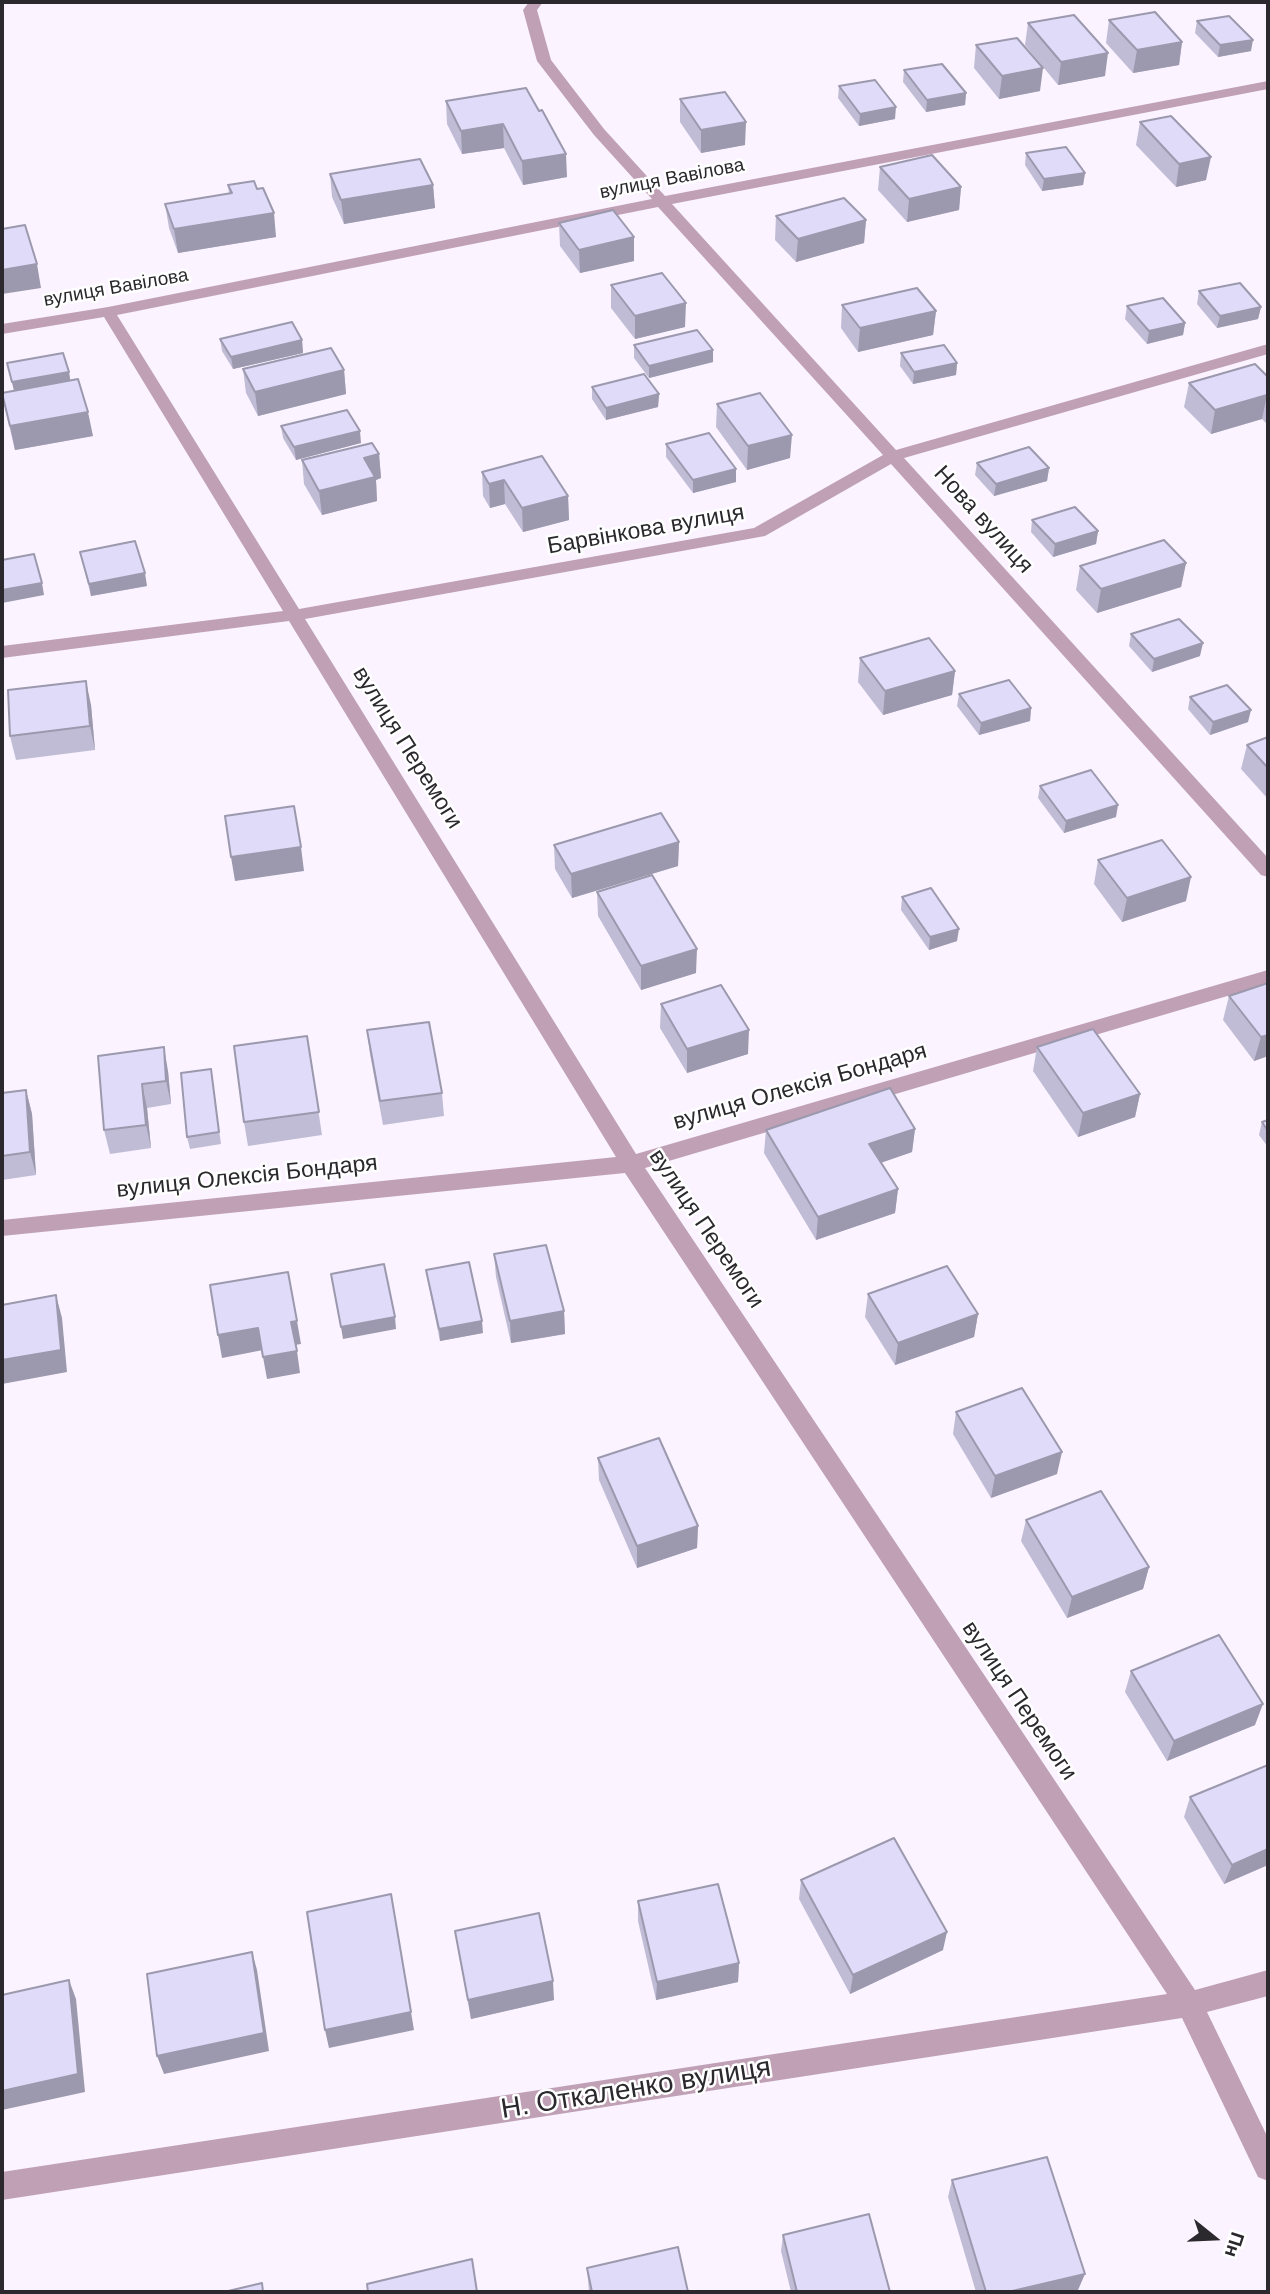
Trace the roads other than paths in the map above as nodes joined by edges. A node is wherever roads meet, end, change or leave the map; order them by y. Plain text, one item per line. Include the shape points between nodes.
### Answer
1 (536, 2) edge
2 (1268, 85) edge
3 (664, 201) junction
4 (108, 312) junction
5 (2, 329) edge
6 (1268, 349) edge
7 (893, 456) junction
8 (295, 615) junction
9 (2, 652) edge
10 (1268, 870) edge
11 (1268, 977) edge
12 (631, 1164) junction
13 (2, 1228) edge
14 (1268, 1983) edge
15 (1189, 2004) junction
16 (1268, 2167) edge
17 (2, 2186) edge

1 - 3 street, Нова вулиця via 530,10 544,61 599,132
2 - 3 street, вулиця Вавілова
3 - 4 street, вулиця Вавілова
3 - 7 street, Нова вулиця
4 - 5 street, вулиця Вавілова
4 - 8 street, вулиця Перемоги
6 - 7 street, Барвінкова вулиця
7 - 8 street, Барвінкова вулиця via 760,532
7 - 10 street, Нова вулиця
8 - 9 street, Барвінкова вулиця
8 - 12 street, вулиця Перемоги
11 - 12 street, вулиця Олексія Бондаря
12 - 13 street, вулиця Олексія Бондаря
12 - 15 street, вулиця Перемоги
14 - 15 street, Н. Откаленко вулиця
15 - 16 street, вулиця Перемоги
15 - 17 street, Н. Откаленко вулиця

